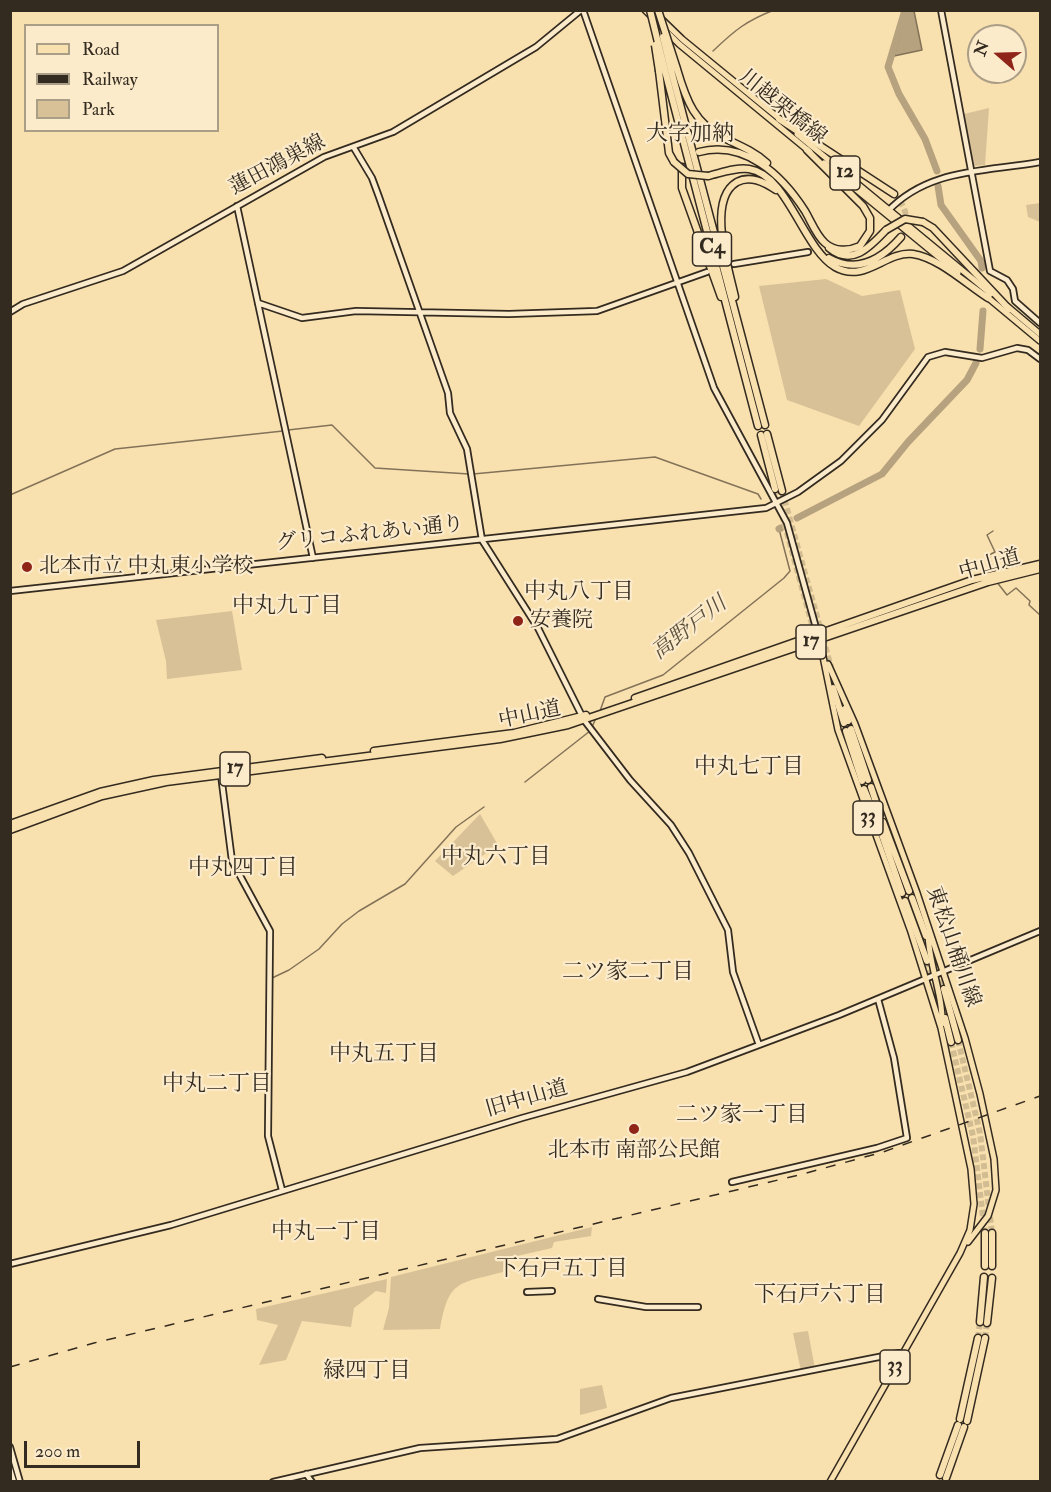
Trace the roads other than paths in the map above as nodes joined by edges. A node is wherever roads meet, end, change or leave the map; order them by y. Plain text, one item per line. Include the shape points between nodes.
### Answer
1 (582, 10) edge
2 (649, 10) edge
3 (658, 10) edge
4 (941, 10) edge
5 (668, 70) junction
6 (779, 119) junction
7 (354, 148) junction
8 (807, 150) junction
9 (699, 152) dead end
10 (1041, 162) edge
11 (682, 167) dead end
12 (774, 171) junction
13 (971, 173) junction
14 (781, 194) junction
15 (894, 194) tunnel mouth
16 (237, 206) junction
17 (887, 212) junction
18 (901, 237) tunnel mouth
19 (823, 241) junction
20 (818, 250) junction
21 (808, 252) dead end
22 (734, 264) dead end
23 (707, 272) dead end
24 (678, 281) junction
25 (988, 298) junction
26 (258, 303) junction
27 (1010, 309) junction
28 (10, 312) edge
29 (420, 313) junction
30 (1041, 323) edge
31 (1041, 334) edge
32 (1041, 341) edge
33 (738, 348) junction
34 (748, 359) junction
35 (1041, 359) edge
36 (775, 489) tunnel mouth
37 (782, 491) tunnel mouth
38 (777, 503) junction
39 (482, 540) junction
40 (313, 558) junction
41 (1041, 564) edge
42 (1041, 568) edge
43 (10, 591) edge
44 (819, 637) junction
45 (824, 653) junction
46 (832, 688) dead end
47 (845, 709) dead end
48 (583, 718) junction
49 (849, 730) dead end
50 (221, 775) junction
51 (865, 780) dead end
52 (868, 788) dead end
53 (878, 815) dead end
54 (880, 823) dead end
55 (10, 824) edge
56 (10, 830) edge
57 (906, 892) dead end
58 (928, 927) junction
59 (1041, 931) edge
60 (926, 936) dead end
61 (927, 961) tunnel mouth
62 (943, 971) junction
63 (934, 975) junction
64 (926, 978) junction
65 (944, 989) tunnel mouth
66 (878, 999) junction
67 (945, 1018) dead end
68 (941, 1028) junction
69 (759, 1045) junction
70 (732, 1182) dead end
71 (282, 1190) junction
72 (988, 1233) tunnel mouth
73 (960, 1253) junction
74 (10, 1264) edge
75 (988, 1266) dead end
76 (988, 1278) dead end
77 (552, 1291) dead end
78 (527, 1292) dead end
79 (598, 1299) dead end
80 (698, 1307) dead end
81 (984, 1323) tunnel mouth
82 (982, 1338) tunnel mouth
83 (902, 1354) junction
84 (10, 1447) edge
85 (10, 1469) edge
86 (306, 1474) junction
87 (943, 1477) dead end
88 (14, 1482) edge
89 (20, 1482) edge
90 (273, 1482) edge
91 (312, 1482) edge
92 (830, 1482) edge

1 - 7 street, 蓮田鴻巣線 via 536,47 393,132
1 - 24 street
2 - 5 highway, bridge
2 - 6 main road, 川越栗橋線 / 12
2 - 8 main road, 川越栗橋線 / 12 via 679,44
3 - 5 highway, C4, bridge
4 - 13 street
5 - 12 highway via 703,126 753,152
5 - 14 highway, bridge via 669,153 674,162 688,174 708,176 736,169 754,170 770,178
5 - 33 highway, C4
5 - 34 highway, C4
6 - 15 highway
6 - 17 main road, 川越栗橋線 / 12
7 - 16 street, 蓮田鴻巣線 via 324,157
7 - 29 street via 372,178
8 - 17 main road, 川越栗橋線 / 12
8 - 19 highway via 863,206 871,225 865,242 854,249 841,250
9 - 12 highway via 733,152
10 - 13 street
11 - 33 highway via 682,188
12 - 19 highway
13 - 17 street via 922,184
13 - 30 street via 990,271 1007,280 1015,301
14 - 20 highway
14 - 34 highway via 764,183 746,179 731,186 722,204 723,236
16 - 26 street
16 - 28 street, 蓮田鴻巣線 via 123,271 23,304
17 - 25 main road, 川越栗橋線 / 12
17 - 27 main road, 川越栗橋線 / 12
18 - 20 highway via 886,253 860,265 836,262
19 - 27 highway, bridge via 834,252 849,256 869,248 905,219 923,222
20 - 25 highway via 837,268 854,272 900,255 924,257
21 - 22 street
23 - 24 street
24 - 29 street via 597,310
24 - 38 street via 714,388
25 - 32 main road, 川越栗橋線 / 12
26 - 29 street via 302,318 356,311
26 - 40 street
27 - 31 main road, 川越栗橋線 / 12
29 - 39 street via 448,393 450,412 467,449
33 - 34 highway, C4 via 762,426
35 - 38 street, グリコふれあい通り via 1017,348 982,358 945,352 928,357 882,420 841,462
36 - 37 highway via 764,434
38 - 39 street, グリコふれあい通り via 766,508
38 - 44 street via 793,539
39 - 40 street, グリコふれあい通り
39 - 48 street via 538,628
40 - 43 street, グリコふれあい通り
41 - 44 highway, 中山道 / 17 via 972,580
42 - 44 highway, 中山道 / 17
44 - 45 main road, 東松山桶川線 / 33
44 - 48 highway, 中山道 / 17
45 - 58 main road, 東松山桶川線 / 33 via 855,724
45 - 64 main road, 東松山桶川線 / 33 via 838,730
46 - 47 highway via 846,722
48 - 50 highway, 中山道 / 17 via 500,739
48 - 55 highway, 中山道 / 17 via 514,733 154,780 100,792
48 - 69 street via 670,825 715,901 728,930 734,972
49 - 51 highway
50 - 56 highway, 中山道 / 17 via 102,796
50 - 71 street via 232,861 270,931 268,1136
52 - 53 highway
54 - 57 highway
58 - 62 main road, 東松山桶川線 / 33
58 - 63 main road, 33
59 - 62 street, 旧中山道
60 - 61 highway via 908,900
62 - 63 street, 旧中山道
62 - 73 main road, 東松山桶川線 / 33 via 980,1094 997,1177 993,1204
63 - 64 street, 旧中山道
63 - 68 main road, 33 via 942,1007
64 - 66 street, 旧中山道
64 - 68 main road, 東松山桶川線 / 33
65 - 67 highway via 955,1041
66 - 69 street, 旧中山道
66 - 70 street via 894,1058 907,1138
68 - 73 main road, 東松山桶川線 / 33 via 974,1204 970,1230
69 - 71 street, 旧中山道 via 687,1072
71 - 74 street, 旧中山道 via 171,1225
72 - 75 highway
73 - 83 main road, 東松山桶川線 / 33
76 - 81 highway
77 - 78 street
79 - 80 street via 640,1307
82 - 87 highway via 962,1423
83 - 86 street via 670,1398 557,1439 420,1448
83 - 92 main road, 東松山桶川線 / 33
84 - 89 street
85 - 88 street
86 - 90 street
86 - 91 street

